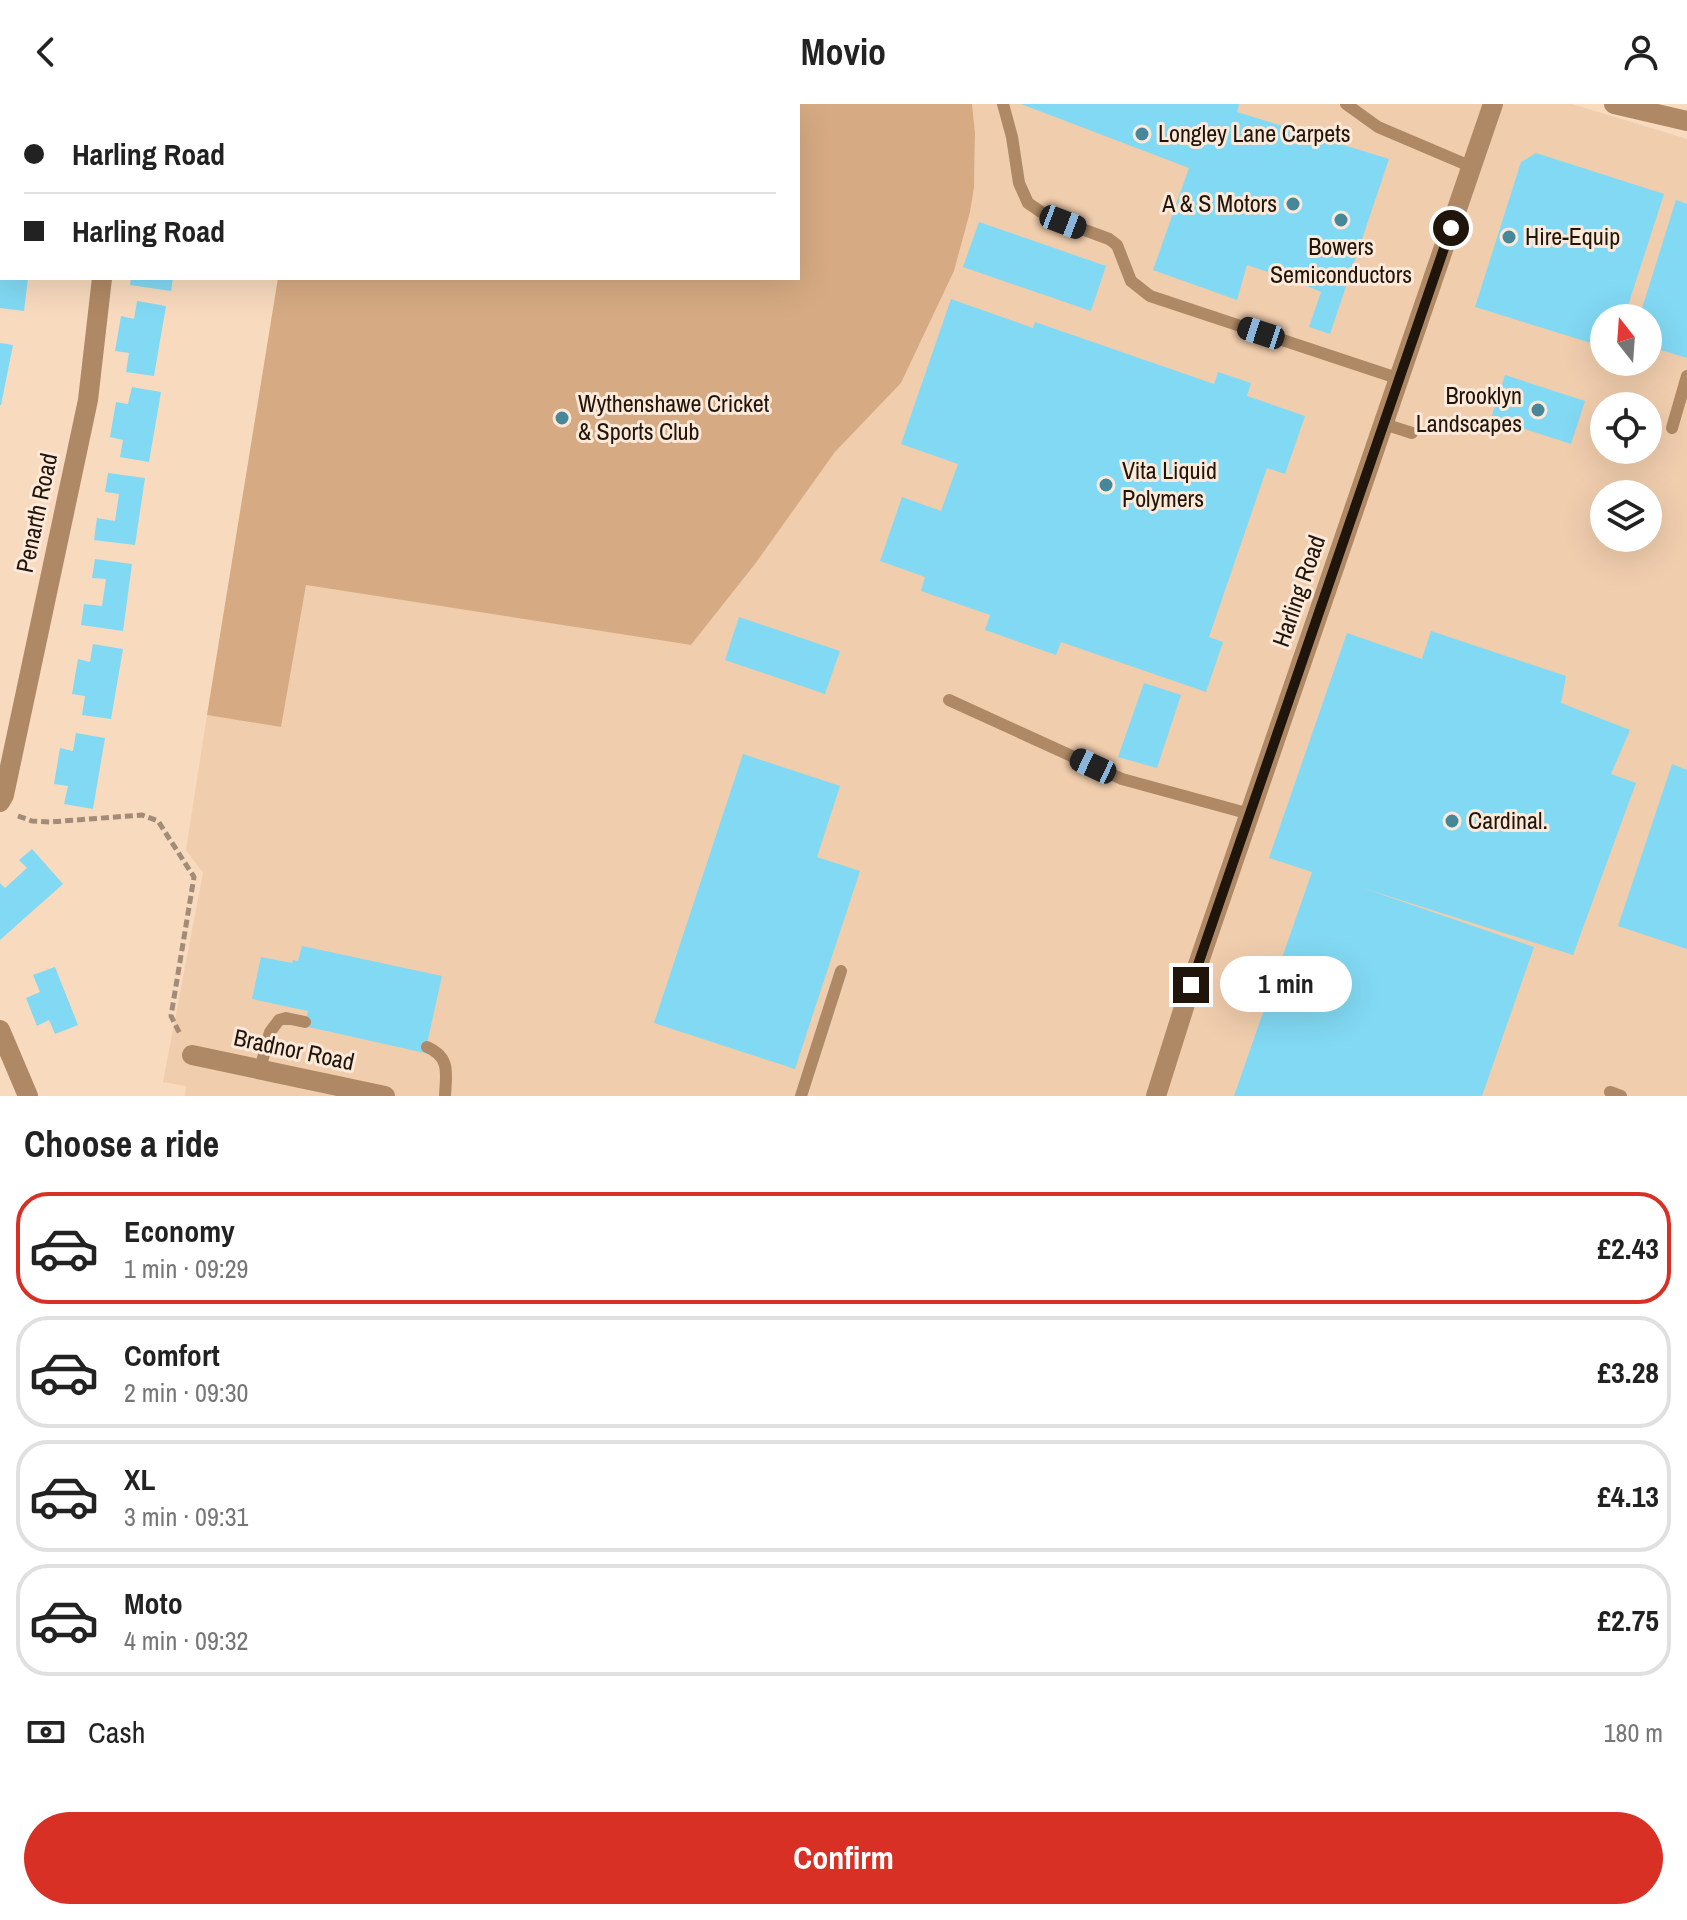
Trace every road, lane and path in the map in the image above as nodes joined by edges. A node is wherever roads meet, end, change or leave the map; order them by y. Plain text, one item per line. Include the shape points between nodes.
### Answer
1 (1003, 104) edge
2 (1346, 104) edge
3 (1493, 104) edge
4 (1614, 104) edge
5 (1687, 121) edge
6 (1472, 167) junction
7 (102, 280) edge
8 (1687, 376) edge
9 (1400, 379) junction
10 (1384, 424) junction
11 (1672, 428) dead end
12 (1412, 433) dead end
13 (949, 700) dead end
14 (5, 808) edge
15 (1250, 814) junction
16 (841, 971) dead end
17 (305, 1022) dead end
18 (0, 1030) edge
19 (427, 1047) dead end
20 (192, 1055) joint
21 (260, 1069) junction
22 (28, 1096) edge
23 (385, 1096) edge
24 (445, 1096) edge
25 (801, 1096) edge
26 (1156, 1096) edge

1 - 9 lane via 1028,203 1117,245 1131,281 1150,296
2 - 6 lane via 1378,127
3 - 6 street, Harling Road
4 - 5 street
6 - 9 street, Harling Road
7 - 14 street, Penarth Road via 88,400
8 - 11 lane
9 - 10 street, Harling Road
10 - 12 lane
10 - 15 street, Harling Road
13 - 15 lane via 1122,779
14 - 20 path via 32,821 142,815 158,821 194,877 171,1016
15 - 26 street, Harling Road
16 - 25 lane
17 - 21 lane via 279,1020 270,1032
18 - 22 street
19 - 24 lane via 437,1051 447,1068
20 - 21 street, Bradnor Road
21 - 23 street, Bradnor Road

